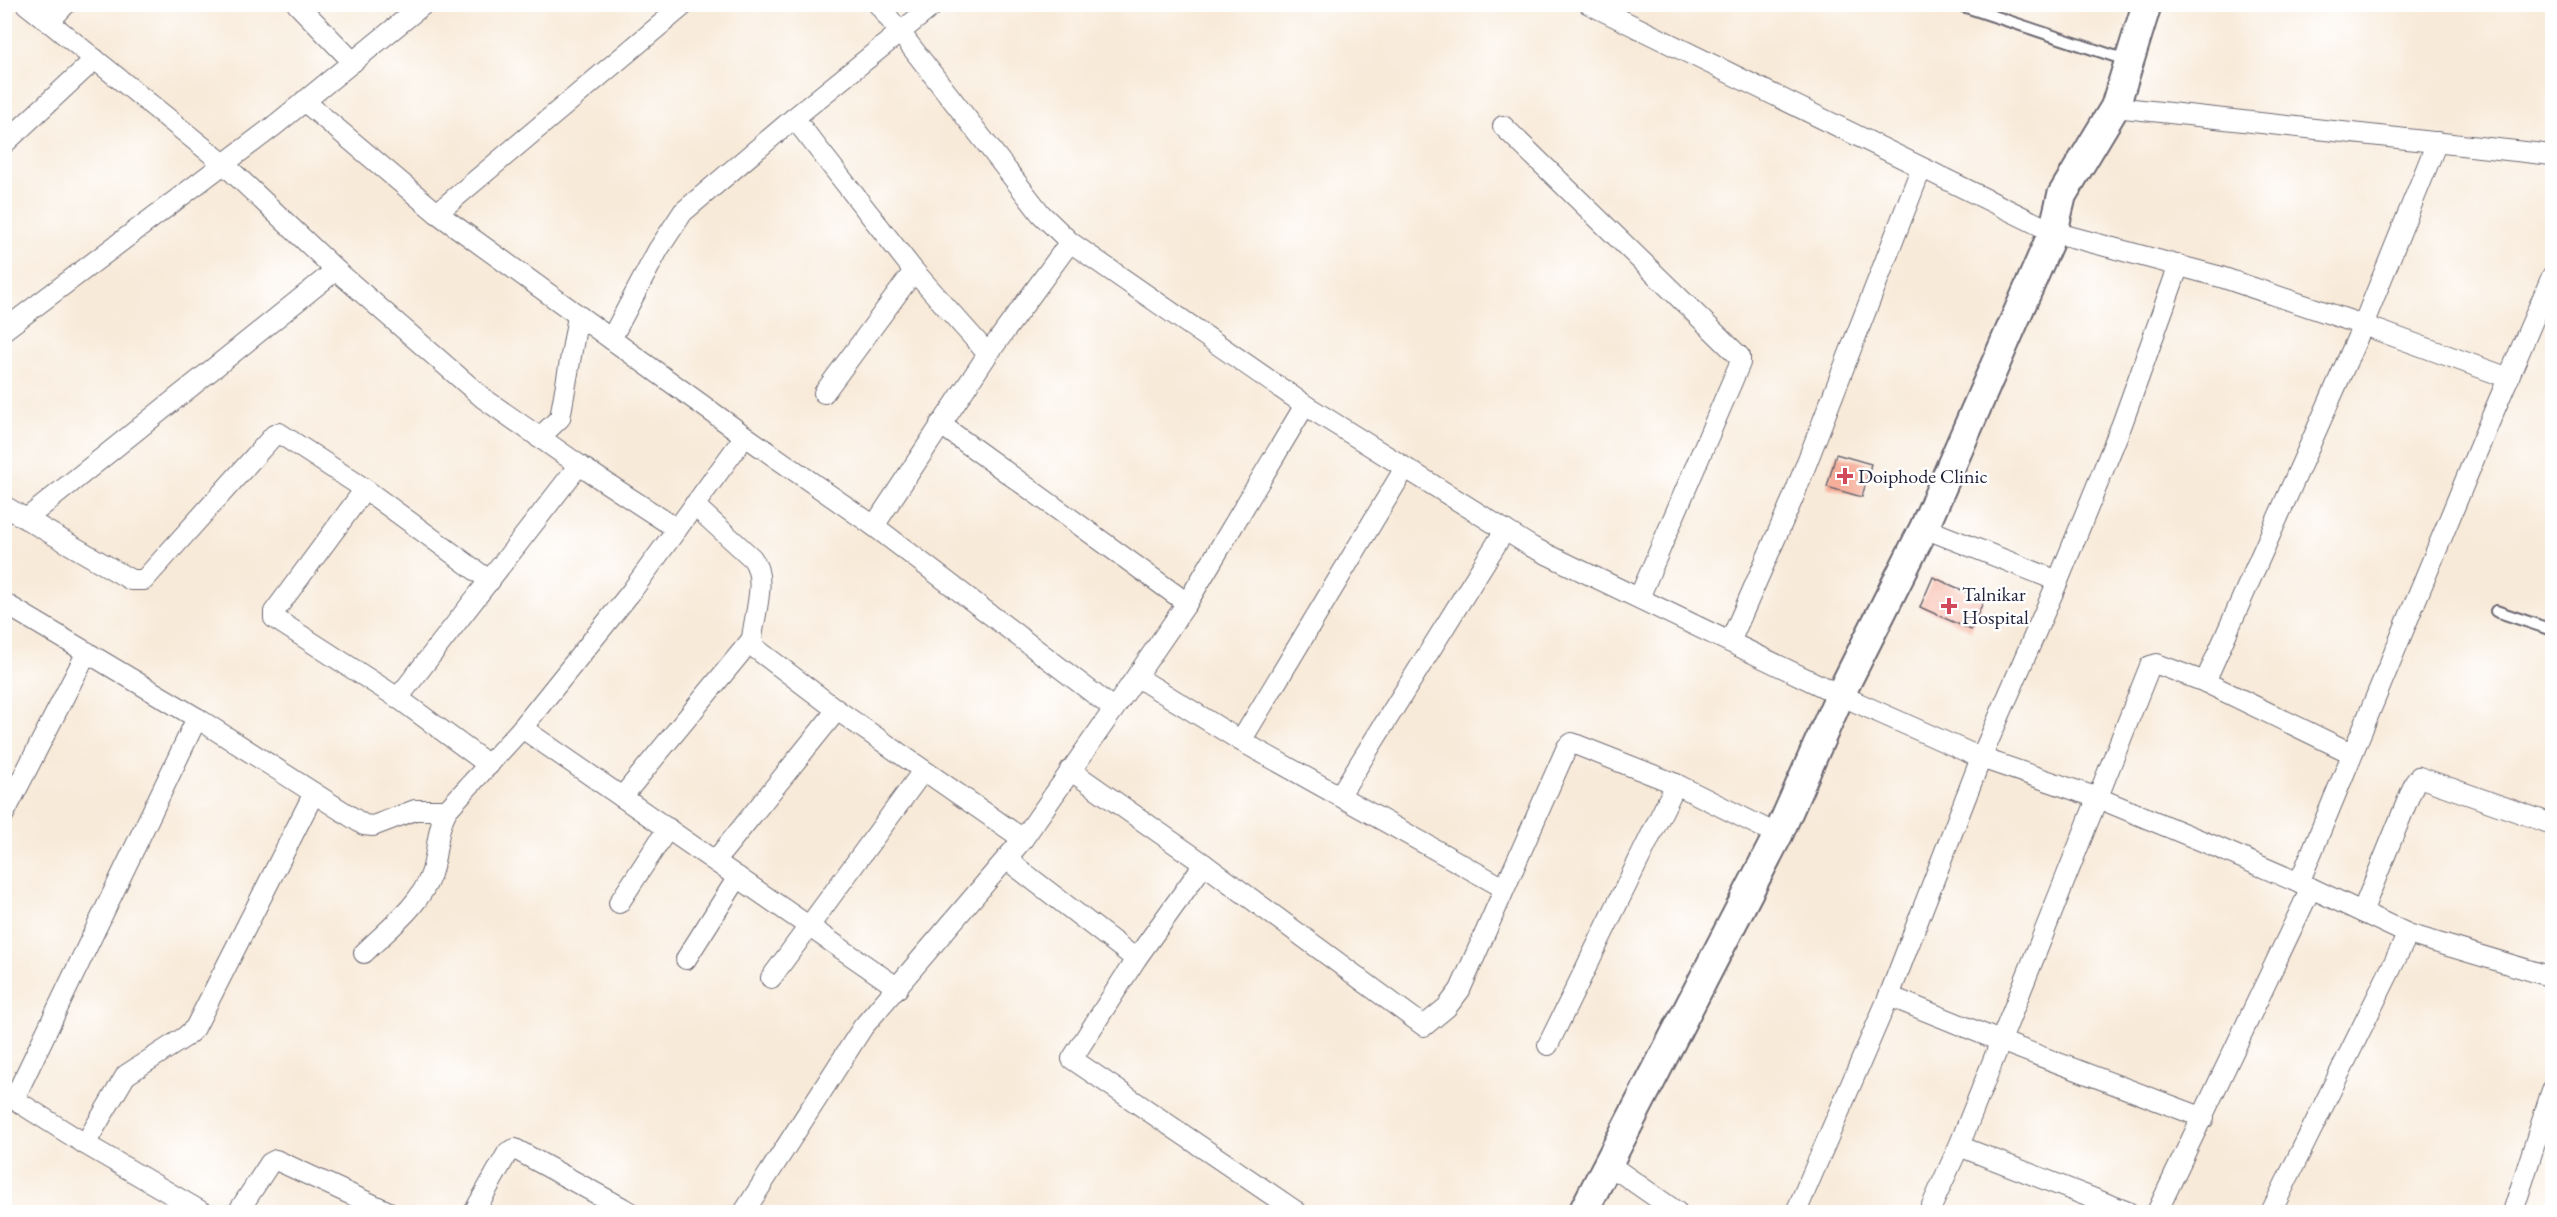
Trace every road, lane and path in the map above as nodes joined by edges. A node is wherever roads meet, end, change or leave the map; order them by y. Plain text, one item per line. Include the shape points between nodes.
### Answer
1 (26, 4) edge
2 (66, 4) edge
3 (297, 4) edge
4 (424, 4) edge
5 (685, 4) edge
6 (878, 4) edge
7 (935, 4) edge
8 (1589, 4) edge
9 (1957, 4) edge
10 (2147, 4) edge
11 (49, 22) junction
12 (899, 33) junction
13 (95, 60) junction
14 (2129, 61) junction
15 (353, 62) junction
16 (304, 101) junction
17 (2115, 107) junction
18 (794, 118) junction
19 (1503, 126) dead end
20 (2436, 142) junction
21 (4, 144) edge
22 (2553, 155) edge
23 (224, 164) junction
24 (1921, 169) junction
25 (437, 213) junction
26 (2053, 232) junction
27 (1070, 242) junction
28 (2179, 265) junction
29 (336, 270) junction
30 (914, 271) junction
31 (2553, 276) edge
32 (578, 316) junction
33 (2363, 325) junction
34 (4, 330) edge
35 (611, 339) junction
36 (988, 354) junction
37 (2509, 378) junction
38 (824, 393) dead end
39 (1305, 405) junction
40 (940, 424) junction
41 (746, 436) junction
42 (539, 438) junction
43 (579, 465) junction
44 (1405, 468) junction
45 (365, 489) junction
46 (694, 505) junction
47 (4, 506) edge
48 (26, 519) junction
49 (874, 526) junction
50 (677, 528) junction
51 (1924, 528) junction
52 (1505, 530) junction
53 (490, 580) junction
54 (2058, 580) junction
55 (1639, 598) junction
56 (4, 603) edge
57 (1187, 603) junction
58 (2496, 611) dead end
59 (2553, 630) edge
60 (752, 639) junction
61 (1730, 642) junction
62 (87, 652) junction
63 (1137, 677) junction
64 (2205, 682) junction
65 (1840, 695) junction
66 (398, 698) junction
67 (1114, 709) junction
68 (837, 711) junction
69 (197, 718) junction
70 (522, 728) junction
71 (1241, 741) junction
72 (2351, 753) junction
73 (1981, 758) junction
74 (489, 765) junction
75 (1070, 770) junction
76 (923, 771) junction
77 (1676, 784) junction
78 (314, 793) junction
79 (1340, 795) junction
80 (622, 797) junction
81 (2098, 798) junction
82 (447, 810) junction
83 (4, 814) edge
84 (2553, 824) edge
85 (668, 828) junction
86 (1778, 835) junction
87 (1023, 839) junction
88 (1006, 859) junction
89 (715, 861) junction
90 (1204, 864) junction
91 (738, 877) junction
92 (2305, 885) junction
93 (1504, 888) junction
94 (620, 903) dead end
95 (2362, 912) junction
96 (810, 927) junction
97 (2408, 934) junction
98 (364, 953) dead end
99 (686, 959) dead end
100 (1136, 959) junction
101 (2553, 977) edge
102 (771, 978) dead end
103 (898, 988) junction
104 (1888, 996) junction
105 (2000, 1041) junction
106 (1548, 1045) dead end
107 (2553, 1090) edge
108 (9, 1096) edge
109 (2204, 1118) junction
110 (85, 1144) junction
111 (1959, 1146) junction
112 (1607, 1163) junction
113 (617, 1209) edge
114 (202, 1212) edge
115 (237, 1212) edge
116 (389, 1212) edge
117 (474, 1212) edge
118 (744, 1212) edge
119 (1297, 1212) edge
120 (1583, 1212) edge
121 (1677, 1212) edge
122 (1796, 1212) edge
123 (1929, 1212) edge
124 (2128, 1212) edge
125 (2157, 1212) edge
126 (2271, 1212) edge
127 (2513, 1212) edge

1 - 11 street
2 - 11 street
3 - 15 street
4 - 15 street
5 - 25 street
6 - 12 street
7 - 12 street
8 - 24 street
9 - 14 lane
10 - 14 street
11 - 13 street
12 - 18 street
12 - 27 street via 1041,214
13 - 21 street
13 - 23 street
14 - 17 street
15 - 16 street
16 - 23 street
16 - 25 street
17 - 20 street
17 - 26 street via 2062,195
18 - 30 street
18 - 35 street via 675,222
19 - 55 street via 1740,357
20 - 22 street
20 - 33 street
23 - 29 street
23 - 34 street
24 - 26 street
24 - 61 street via 1792,498
25 - 32 street
26 - 28 street
26 - 51 street
27 - 36 street
27 - 39 street
28 - 33 street
28 - 54 street via 2122,424
29 - 42 street via 483,398
29 - 48 street
30 - 36 street
30 - 38 street
31 - 37 street
32 - 35 street
32 - 42 street via 560,418
33 - 37 street
33 - 64 street
35 - 41 street
36 - 40 street
37 - 72 street
39 - 44 street
39 - 57 street
40 - 49 street
40 - 57 street
41 - 46 street
41 - 49 street
42 - 43 street
43 - 50 street
43 - 53 street
44 - 52 street
44 - 71 street
45 - 48 street via 275,433 140,582
45 - 53 street
45 - 66 street via 273,615
46 - 50 street
46 - 60 street via 758,568
47 - 48 street
49 - 67 street
50 - 70 street
51 - 54 street
51 - 65 street
52 - 55 street
52 - 79 street
53 - 66 street
54 - 73 street
55 - 61 street
56 - 62 street
57 - 63 street
58 - 59 lane
60 - 68 street via 758,650
60 - 80 street
61 - 65 street
62 - 69 street
62 - 83 street
63 - 67 street
63 - 71 street
64 - 72 street
64 - 81 street via 2157,664 2150,666
65 - 73 street
65 - 86 street
66 - 74 street
67 - 75 street
68 - 76 street
68 - 89 street
69 - 78 street
69 - 108 street
70 - 74 street
70 - 80 street
71 - 79 street
72 - 92 street
73 - 81 street
73 - 104 street
74 - 82 street
75 - 87 street
75 - 90 street
76 - 87 street
76 - 96 street
77 - 86 street
77 - 93 street via 1572,743
77 - 106 street
78 - 82 street via 367,827 415,810
78 - 110 street via 195,1028 126,1075
79 - 93 street
80 - 85 street
81 - 92 street
81 - 105 street
82 - 98 street via 432,872 422,893
84 - 95 street via 2420,777
85 - 89 street
85 - 94 street
86 - 112 street
87 - 88 street
88 - 100 street
88 - 103 street
89 - 91 street
90 - 93 street via 1424,1026 1460,990
90 - 100 street
91 - 96 street
91 - 99 street
92 - 95 street
92 - 109 street
95 - 97 street
96 - 102 street
96 - 103 street
97 - 101 street
97 - 126 street
100 - 119 street via 1072,1060
103 - 118 street via 863,1028
104 - 105 street
104 - 122 street
105 - 109 street
105 - 111 street
107 - 127 street
108 - 110 street
109 - 125 street
110 - 114 street
111 - 123 street
111 - 124 street
112 - 120 street
112 - 121 street
113 - 117 street via 515,1149 508,1152
115 - 116 street via 276,1160

